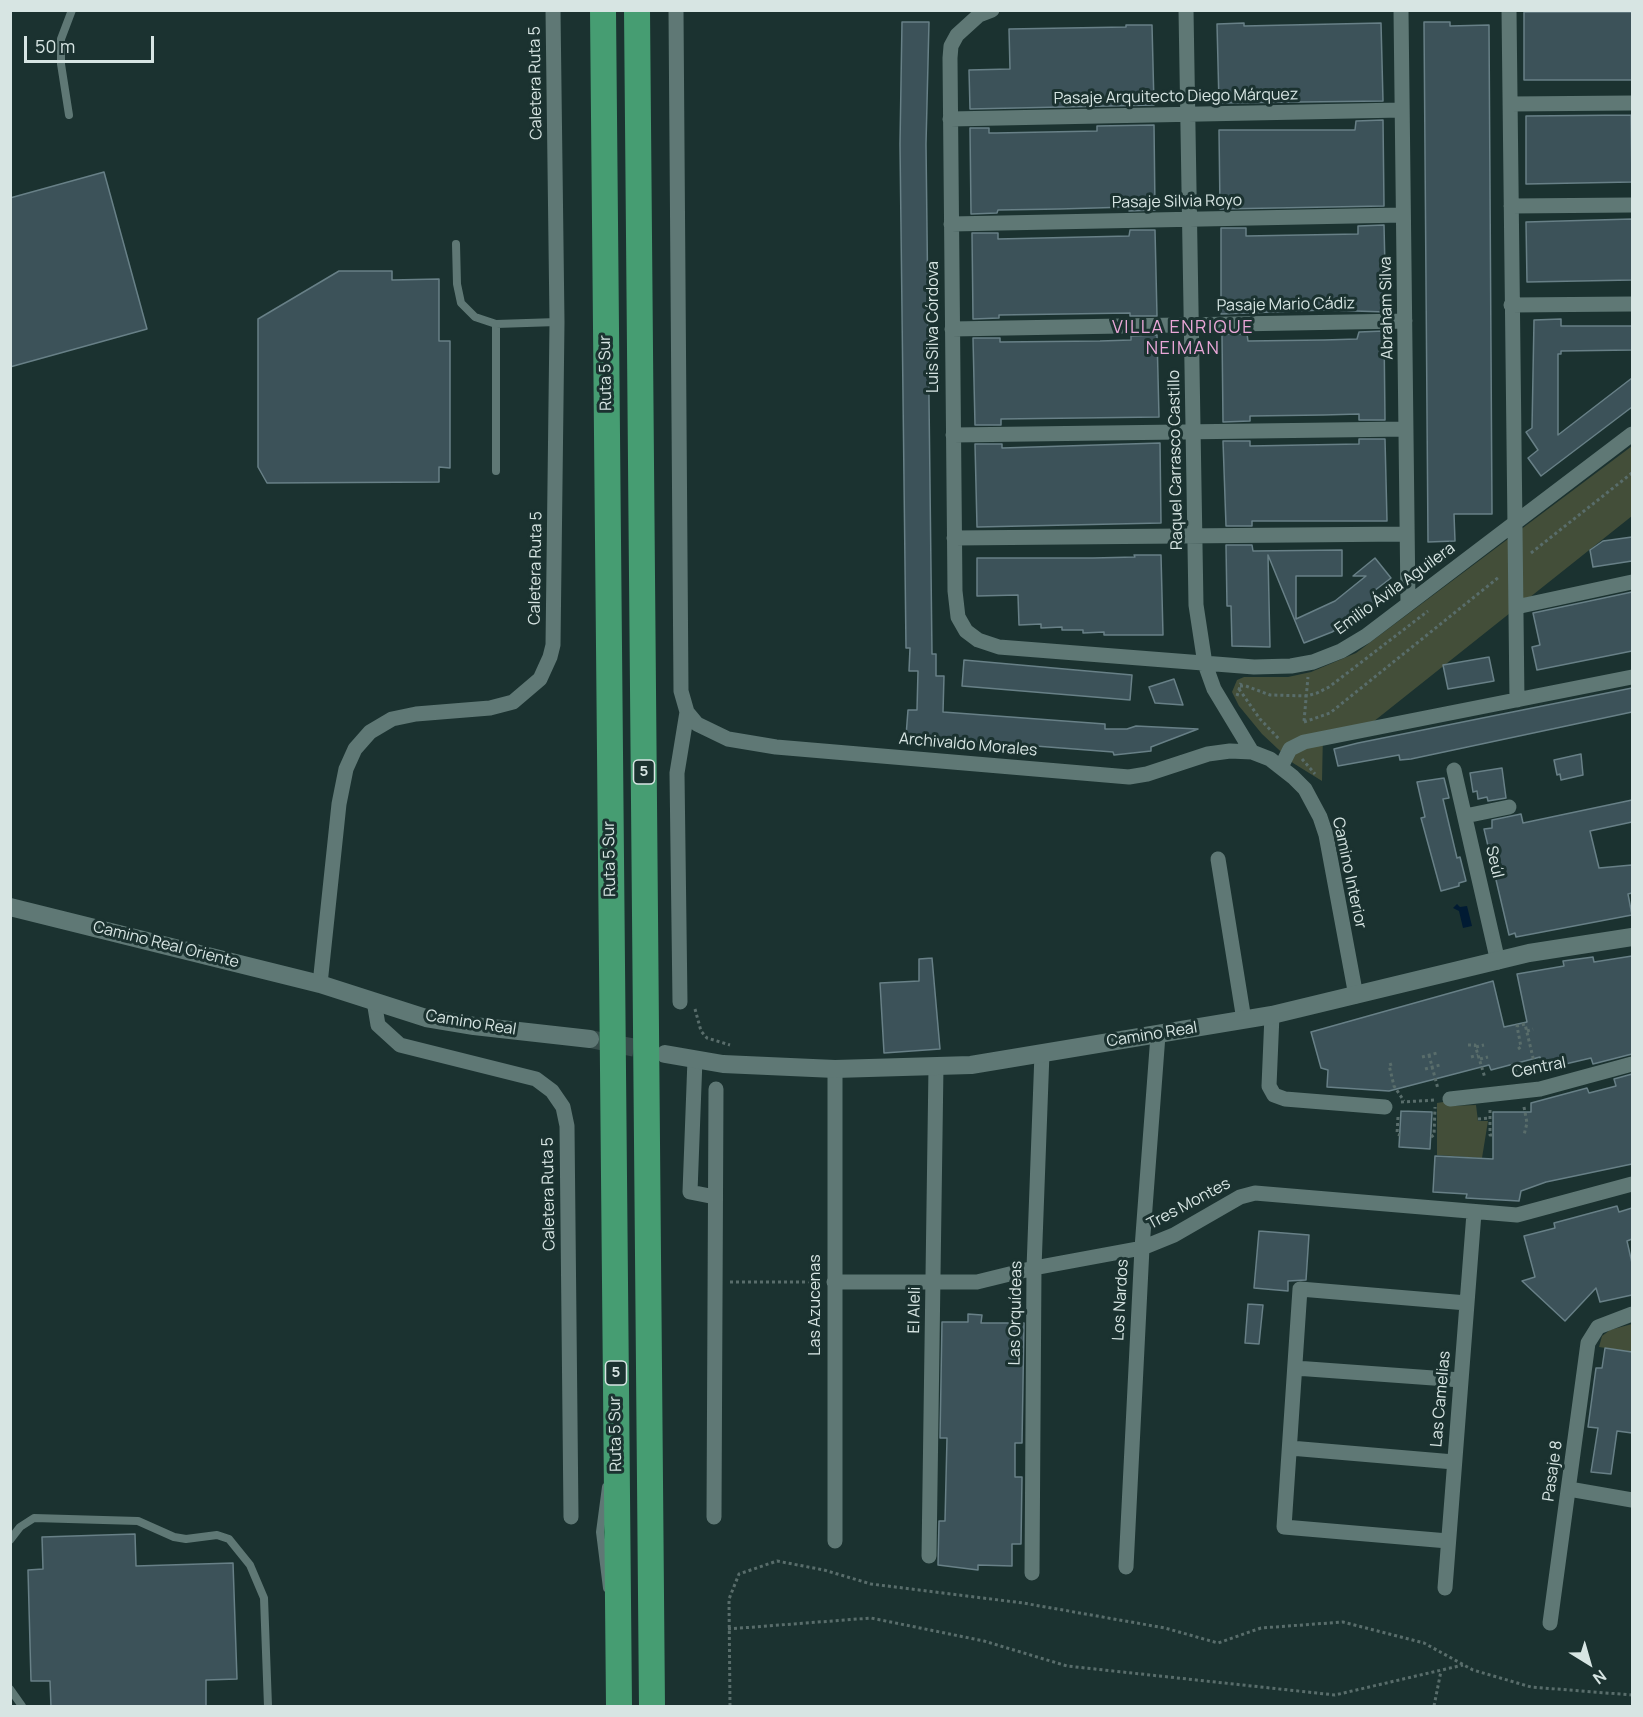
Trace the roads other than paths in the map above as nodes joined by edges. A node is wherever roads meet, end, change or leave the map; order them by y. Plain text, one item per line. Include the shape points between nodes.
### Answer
1 (72, 10) edge
2 (553, 10) edge
3 (603, 10) edge
4 (637, 10) edge
5 (676, 10) edge
6 (992, 10) edge
7 (1186, 10) edge
8 (1401, 10) edge
9 (1509, 10) edge
10 (1632, 103) edge
11 (1510, 104) junction
12 (1402, 111) junction
13 (1188, 114) junction
14 (69, 115) dead end
15 (950, 119) junction
16 (1632, 205) edge
17 (1511, 206) junction
18 (1403, 215) junction
19 (1190, 220) junction
20 (951, 224) junction
21 (456, 244) dead end
22 (1632, 304) edge
23 (1511, 305) junction
24 (1405, 321) junction
25 (557, 322) junction
26 (496, 324) junction
27 (1191, 325) junction
28 (952, 329) junction
29 (1406, 429) junction
30 (1193, 432) junction
31 (1632, 434) edge
32 (953, 435) junction
33 (496, 471) dead end
34 (1514, 525) junction
35 (1407, 534) junction
36 (1195, 536) junction
37 (954, 538) junction
38 (1632, 582) edge
39 (1408, 604) junction
40 (1516, 607) junction
41 (966, 631) joint
42 (1205, 663) junction
43 (1632, 677) edge
44 (1517, 700) junction
45 (687, 712) junction
46 (1252, 752) junction
47 (1281, 767) junction
48 (1454, 770) dead end
49 (1509, 807) dead end
50 (1465, 816) junction
51 (1218, 859) dead end
52 (10, 907) edge
53 (1632, 937) edge
54 (1498, 962) junction
55 (320, 984) junction
56 (1356, 996) junction
57 (374, 1000) junction
58 (680, 1002) road end
59 (1272, 1015) junction
60 (1244, 1020) junction
61 (1158, 1035) junction
62 (590, 1039) tunnel mouth
63 (1042, 1053) junction
64 (665, 1054) tunnel mouth
65 (695, 1059) junction
66 (1632, 1064) edge
67 (936, 1066) junction
68 (835, 1069) junction
69 (716, 1089) dead end
70 (1443, 1099) road end
71 (1394, 1108) road end
72 (1632, 1184) edge
73 (715, 1197) junction
74 (1474, 1213) junction
75 (1142, 1248) junction
76 (1034, 1268) junction
77 (834, 1281) junction
78 (933, 1284) junction
79 (1467, 1303) junction
80 (1632, 1314) edge
81 (1295, 1368) junction
82 (1461, 1380) junction
83 (1290, 1448) junction
84 (1454, 1462) junction
85 (1569, 1489) junction
86 (1632, 1500) edge
87 (571, 1517) dead end
88 (714, 1517) dead end
89 (10, 1540) edge
90 (835, 1541) dead end
91 (1448, 1541) junction
92 (929, 1556) dead end
93 (1126, 1567) dead end
94 (1032, 1573) dead end
95 (1445, 1588) dead end
96 (1550, 1623) dead end
97 (10, 1689) edge
98 (22, 1707) edge
99 (268, 1707) edge
100 (619, 1707) edge
101 (652, 1707) edge

1 - 14 lane via 61,39
2 - 25 street, Caletera Ruta 5
3 - 100 highway, Ruta 5 Sur / 5
4 - 101 highway, Ruta 5 Sur / 5
5 - 45 street via 681,691
6 - 15 street, Luis Silva Córdova via 966,25 951,46
7 - 13 street, Raquel Carrasco Castillo
8 - 12 street, Abraham Silva
9 - 11 street
10 - 11 street
11 - 17 street
12 - 13 street, Pasaje Arquitecto Diego Márquez
12 - 18 street, Abraham Silva
13 - 15 street, Pasaje Arquitecto Diego Márquez
13 - 19 street, Raquel Carrasco Castillo
15 - 20 street, Luis Silva Córdova
16 - 17 street
17 - 23 street
18 - 19 street, Pasaje Silvia Royo
18 - 24 street, Abraham Silva
19 - 20 street, Pasaje Silvia Royo
19 - 27 street, Raquel Carrasco Castillo
20 - 28 street, Luis Silva Córdova
21 - 26 lane via 461,303 475,317
22 - 23 street
23 - 34 street
24 - 27 street, Pasaje Mario Cádiz
24 - 29 street, Abraham Silva
25 - 26 lane
25 - 55 street, Caletera Ruta 5 via 550,657 536,684 513,702 392,719 370,732 355,749 346,769 339,804
26 - 33 lane
27 - 28 street, Pasaje Mario Cádiz
27 - 30 street, Raquel Carrasco Castillo
28 - 32 street, Luis Silva Córdova
29 - 30 street
29 - 35 street, Abraham Silva
30 - 32 street
30 - 36 street, Raquel Carrasco Castillo
31 - 34 street, Emilio Ávila Aguilera
32 - 37 street, Luis Silva Córdova
34 - 39 street, Emilio Ávila Aguilera
34 - 40 street
35 - 36 street
35 - 39 street, Abraham Silva
36 - 37 street
36 - 42 street, Raquel Carrasco Castillo via 1196,605
37 - 41 street, Luis Silva Córdova via 956,604
38 - 40 street
39 - 42 street, Emilio Ávila Aguilera via 1341,651 1308,663 1254,667
40 - 44 street
41 - 42 street, Emilio Ávila Aguilera via 999,647
42 - 46 street, Raquel Carrasco Castillo via 1226,713
43 - 44 street
44 - 47 street via 1297,745
45 - 46 street, Archivaldo Morales via 709,731 753,744 1129,777 1208,754
45 - 58 street via 677,773
46 - 47 street, Camino Interior
47 - 56 street, Camino Interior via 1305,789 1326,835
48 - 50 street, Seúl
49 - 50 street
50 - 54 street, Seúl
51 - 60 street
52 - 55 street, Camino Real Oriente
53 - 54 street, Camino Real via 1529,953
54 - 56 street, Camino Real
55 - 57 street, Camino Real
56 - 59 street, Camino Real
57 - 62 street, Camino Real via 446,1022
57 - 87 street, Caletera Ruta 5 via 378,1025 400,1045 536,1079 552,1091 563,1107 567,1126
59 - 60 street, Camino Real
59 - 71 street via 1269,1086 1274,1095
60 - 61 street, Camino Real
61 - 63 street, Camino Real
61 - 75 street, Los Nardos
63 - 67 street, Camino Real via 971,1065
63 - 76 street, Las Orquídeas
64 - 65 street, Camino Real
65 - 68 street, Camino Real
65 - 73 street via 690,1192
66 - 70 street, Central via 1492,1100
67 - 68 street, Camino Real
67 - 78 street, El Aleli
68 - 77 street, Las Azucenas
69 - 73 street
72 - 74 street, Tres Montes via 1517,1215
73 - 88 street
74 - 75 street, Tres Montes via 1255,1193
74 - 79 street, Las Camelias
75 - 76 street, Tres Montes
75 - 93 street, Los Nardos
76 - 78 street, Tres Montes via 977,1282
76 - 94 street, Las Orquídeas
77 - 78 street, Tres Montes
77 - 90 street, Las Azucenas
78 - 92 street, El Aleli
79 - 81 street via 1300,1289
79 - 82 street, Las Camelias
80 - 85 street, Pasaje 8 via 1598,1327 1588,1342
81 - 82 street
81 - 83 street
82 - 84 street, Las Camelias
83 - 84 street
83 - 91 street via 1284,1527
84 - 91 street, Las Camelias
85 - 86 street
85 - 96 street, Pasaje 8
89 - 99 lane via 34,1518 138,1521 174,1537 217,1534 229,1539 250,1565 264,1598
91 - 95 street, Las Camelias
97 - 98 lane

